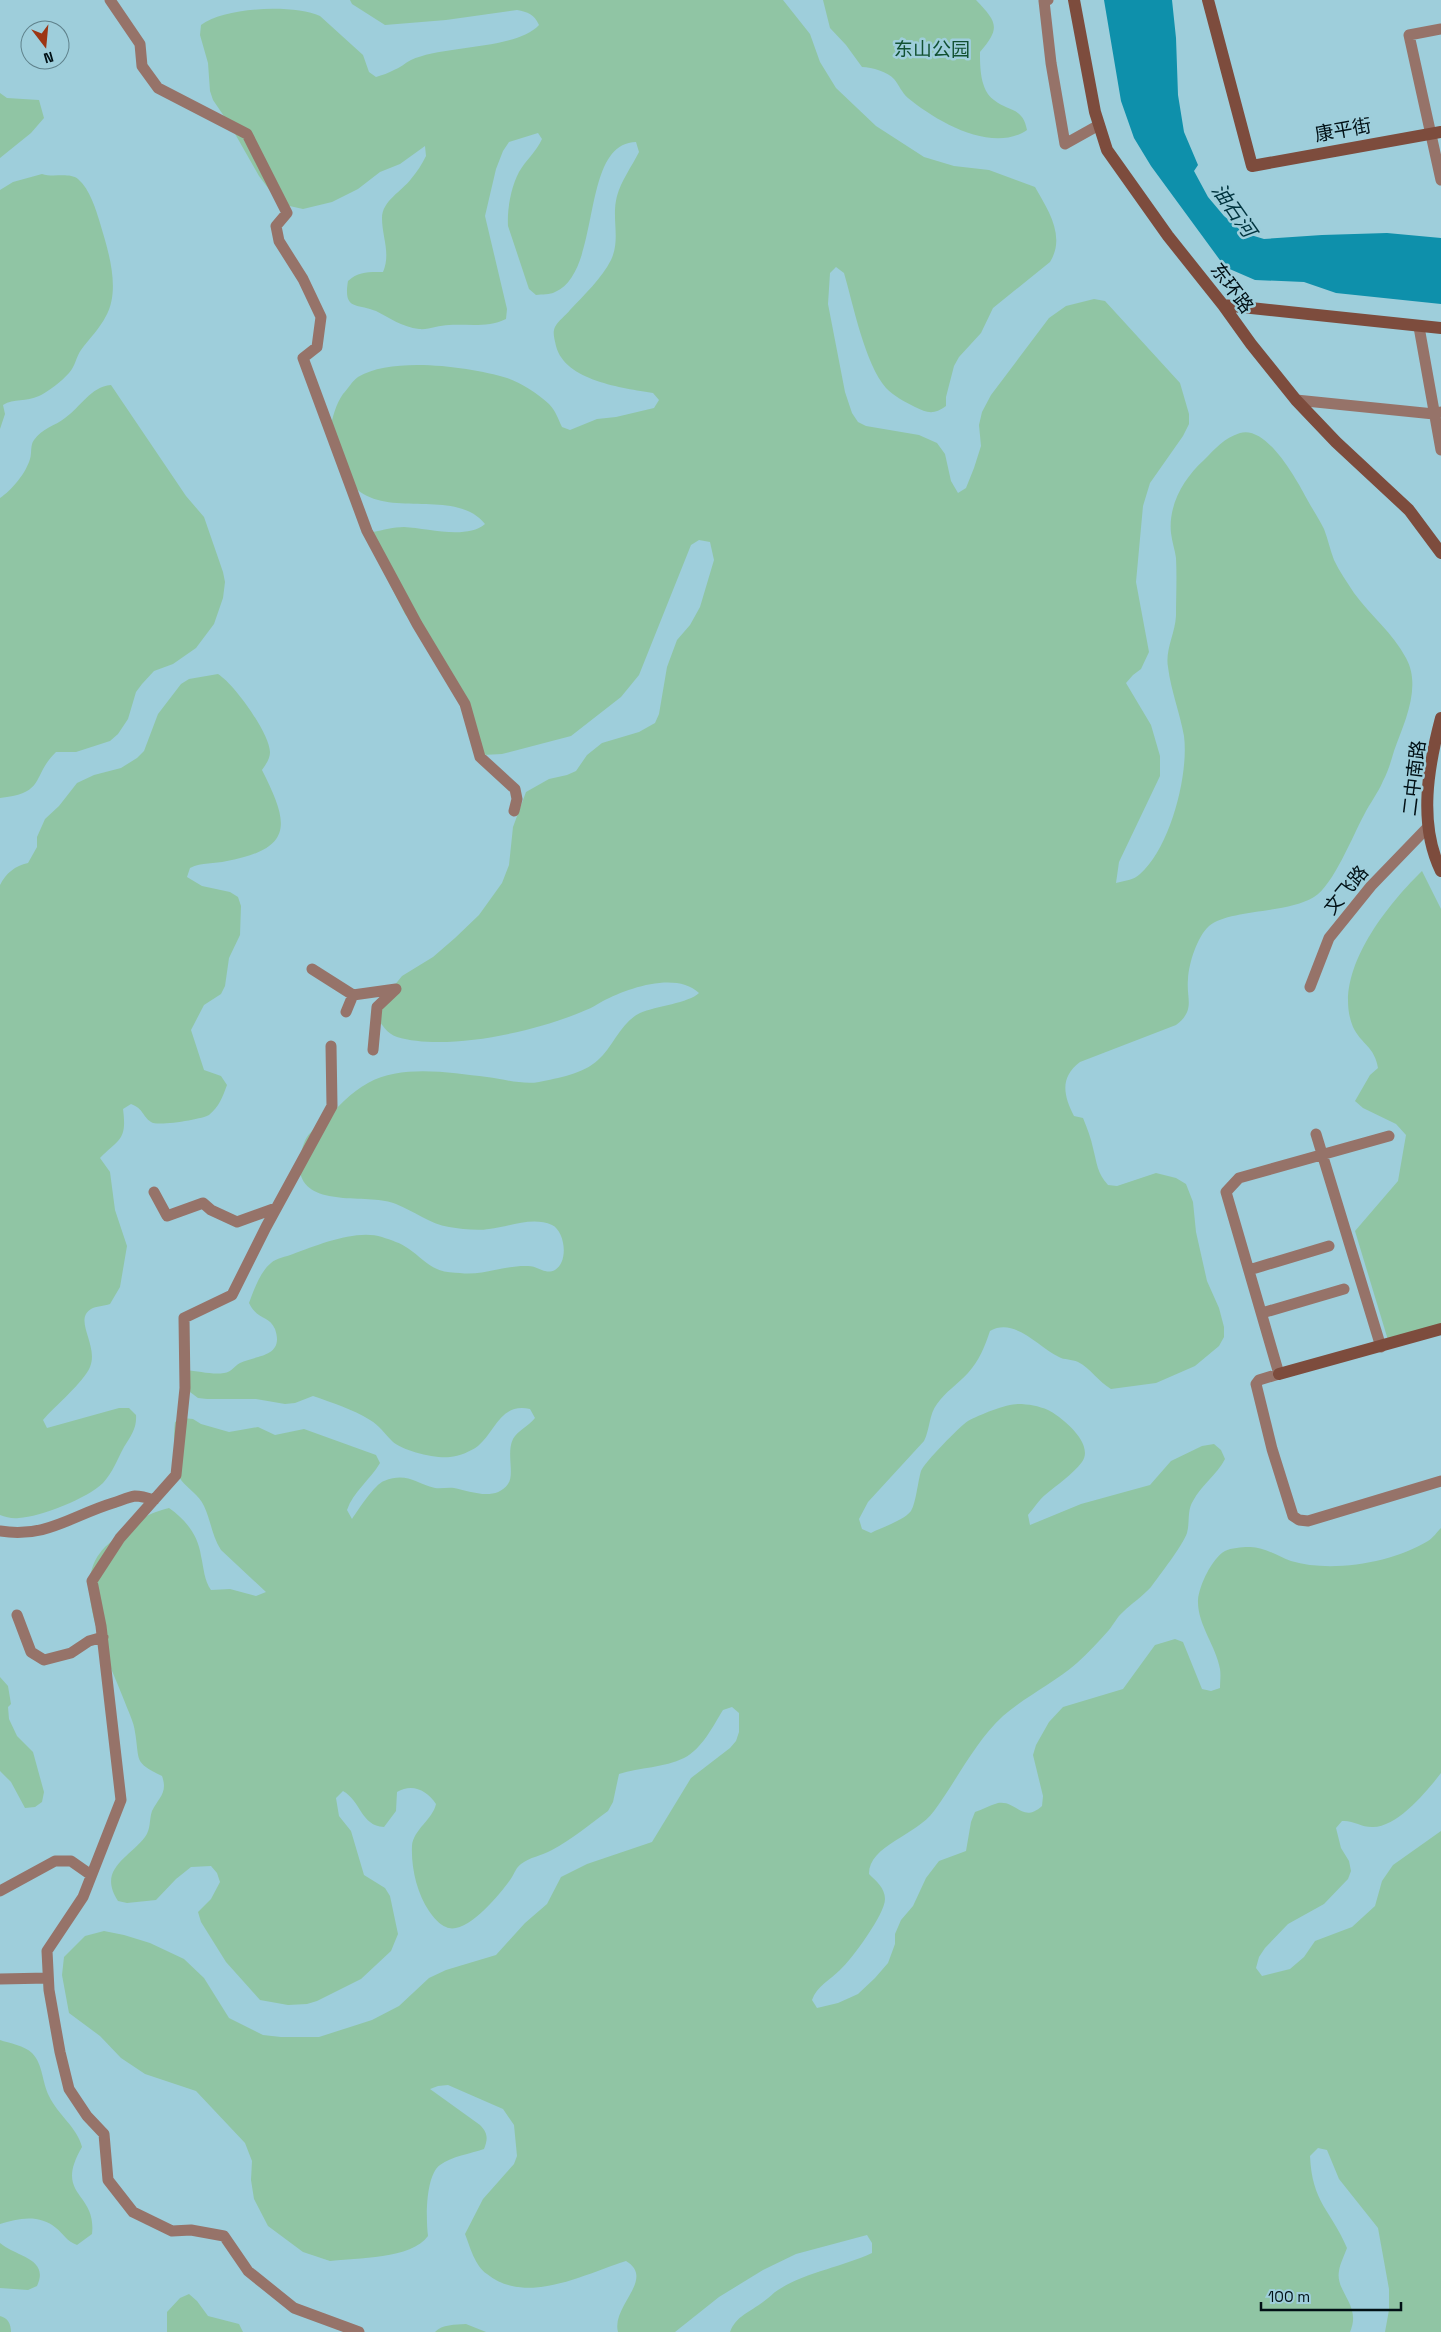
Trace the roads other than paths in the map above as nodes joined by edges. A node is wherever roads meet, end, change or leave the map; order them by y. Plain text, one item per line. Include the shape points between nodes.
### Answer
1 (110, 0) edge
2 (1048, 0) edge
3 (1074, 0) edge
4 (1208, 0) edge
5 (1441, 29) edge
6 (1099, 124) junction
7 (1436, 132) edge
8 (1441, 180) edge
9 (1222, 305) junction
10 (1419, 327) junction
11 (1441, 328) edge
12 (1296, 400) junction
13 (1438, 413) edge
14 (1441, 449) edge
15 (1441, 553) edge
16 (1441, 718) edge
17 (514, 811) dead end
18 (1427, 828) junction
19 (1441, 871) edge
20 (312, 969) dead end
21 (1310, 987) dead end
22 (353, 995) junction
23 (346, 1012) dead end
24 (330, 1046) dead end
25 (373, 1050) dead end
26 (1316, 1134) dead end
27 (1389, 1136) dead end
28 (1322, 1155) junction
29 (154, 1192) dead end
30 (276, 1208) junction
31 (1329, 1246) dead end
32 (1249, 1270) junction
33 (1344, 1288) dead end
34 (1262, 1313) junction
35 (1441, 1329) edge
36 (1381, 1347) junction
37 (1279, 1374) junction
38 (1441, 1481) edge
39 (154, 1500) junction
40 (0, 1531) edge
41 (17, 1615) dead end
42 (102, 1637) junction
43 (91, 1875) junction
44 (0, 1891) edge
45 (0, 1978) edge
46 (48, 1978) junction
47 (359, 2332) edge

1 - 17 street via 140,44 142,66 158,88 247,134 287,213 276,226 279,241 303,279 321,317 317,347 303,358 367,531 465,704 480,757 515,789
2 - 6 street via 1044,1 1051,63 1065,144
3 - 6 street, 东环路
4 - 7 street, 康平街 via 1252,166
5 - 7 street via 1409,35
6 - 9 street, 东环路 via 1108,150 1130,183
7 - 8 street
9 - 10 street
9 - 12 street, 东环路
10 - 11 street
10 - 13 street
12 - 13 street
12 - 15 street, 东环路 via 1409,510
13 - 14 street
16 - 18 street, 二中南路 via 1427,801
18 - 19 street, 二中南路 via 1433,855
18 - 21 street, 文飞路 via 1371,886 1329,938
20 - 22 street
22 - 23 street
22 - 25 street via 396,989 377,1007
24 - 30 street via 332,1106
26 - 28 street
27 - 28 street
28 - 32 street via 1239,1178 1226,1192
28 - 36 street
29 - 30 street via 167,1216 203,1204 237,1222
30 - 39 street via 232,1295 184,1318 185,1388 176,1475
31 - 32 street
32 - 34 street
33 - 34 street
34 - 37 street
35 - 36 street
36 - 37 street
37 - 38 street via 1256,1384 1293,1516 1299,1520
39 - 40 street via 136,1496 95,1508 44,1530
39 - 42 street via 120,1538 92,1581
41 - 42 street via 30,1652 44,1660 71,1653
42 - 43 street via 121,1800
43 - 44 street via 71,1861 55,1860
43 - 46 street via 83,1896 47,1951
45 - 46 street
46 - 47 street via 69,2089 104,2134 108,2180 133,2212 172,2232 191,2230 224,2236 248,2271 294,2308

